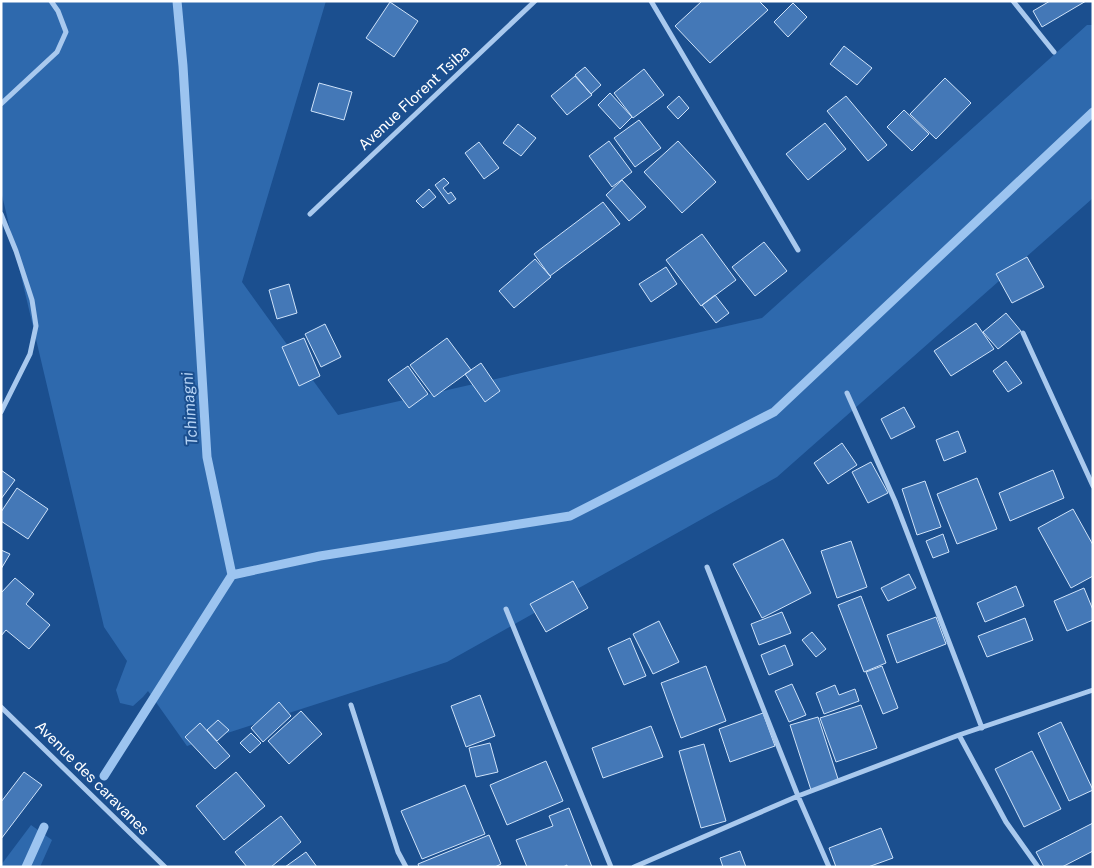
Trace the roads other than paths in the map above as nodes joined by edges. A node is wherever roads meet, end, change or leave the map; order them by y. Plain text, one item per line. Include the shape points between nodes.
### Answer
1 (51, 1) edge
2 (535, 1) edge
3 (651, 1) edge
4 (1013, 1) edge
5 (1054, 52) dead end
6 (1, 104) edge
7 (1, 214) edge
8 (310, 214) dead end
9 (798, 250) dead end
10 (1023, 333) dead end
11 (846, 393) dead end
12 (1, 411) edge
13 (1093, 486) edge
14 (707, 567) dead end
15 (506, 609) dead end
16 (1093, 690) edge
17 (351, 705) dead end
18 (1, 706) edge
19 (982, 728) junction
20 (959, 735) junction
21 (798, 796) junction
22 (165, 867) edge
23 (406, 867) edge
24 (611, 867) edge
25 (634, 867) edge
26 (829, 867) edge
27 (1038, 867) edge

1 - 6 street via 66,32 57,52
2 - 8 street, Avenue Florent Tsiba
3 - 9 street
4 - 5 street
7 - 12 street via 32,300 36,326 30,354
10 - 13 street
11 - 19 street via 895,501
14 - 21 street
15 - 24 street
16 - 19 street
17 - 23 street via 398,852
18 - 22 street, Avenue des caravanes
19 - 20 street
20 - 21 street
20 - 27 street via 1006,822
21 - 25 street
21 - 26 street

